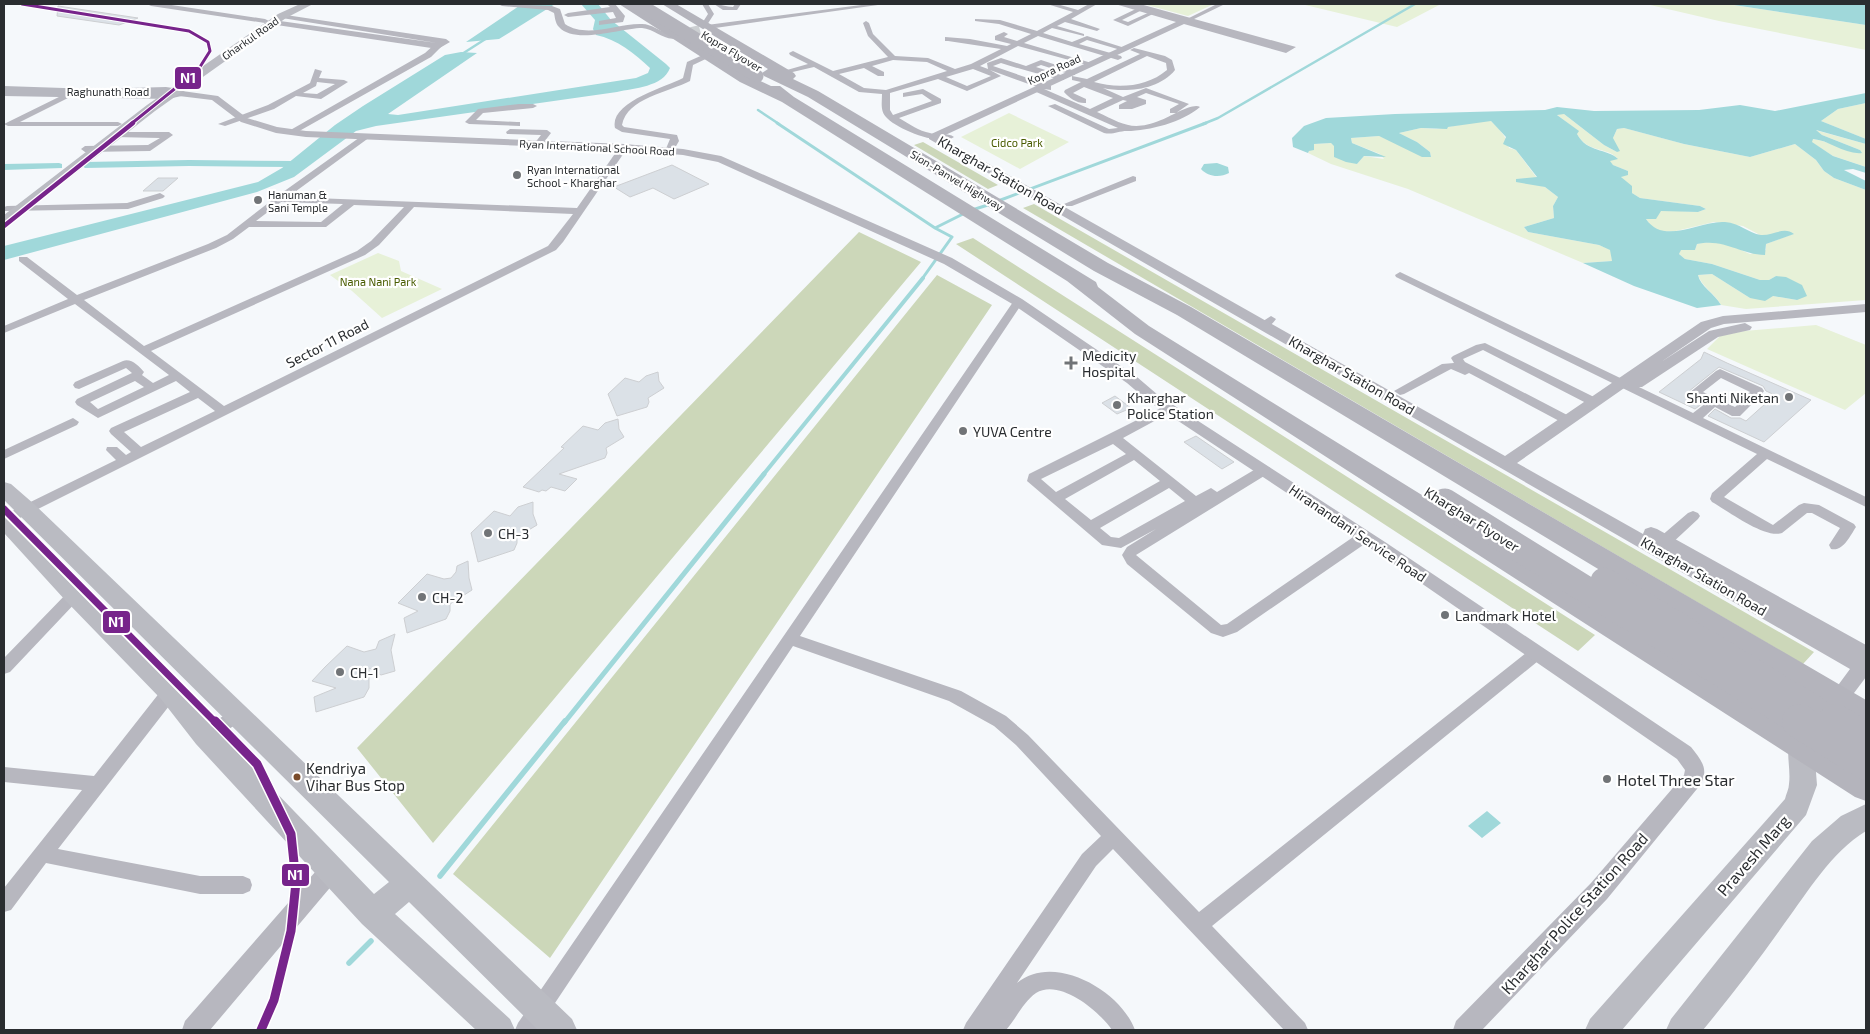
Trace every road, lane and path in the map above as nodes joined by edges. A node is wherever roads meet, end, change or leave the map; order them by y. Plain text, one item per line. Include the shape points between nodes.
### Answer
1 (151, 4) edge
2 (187, 4) edge
3 (298, 4) edge
4 (308, 4) edge
5 (504, 4) edge
6 (522, 4) edge
7 (639, 4) edge
8 (653, 4) edge
9 (668, 4) edge
10 (705, 4) edge
11 (717, 4) edge
12 (738, 4) edge
13 (882, 4) edge
14 (1050, 4) edge
15 (1094, 4) edge
16 (1119, 4) edge
17 (1132, 4) edge
18 (1222, 4) edge
19 (617, 5) edge
20 (552, 7) junction
21 (1140, 9) junction
22 (1073, 11) junction
23 (1152, 13) junction
24 (572, 14) junction
25 (273, 19) junction
26 (977, 20) dead end
27 (1192, 20) junction
28 (866, 23) dead end
29 (1063, 23) junction
30 (619, 25) junction
31 (1051, 26) junction
32 (705, 27) junction
33 (1097, 28) dead end
34 (584, 29) junction
35 (369, 30) junction
36 (1039, 33) junction
37 (1004, 34) dead end
38 (359, 35) junction
39 (677, 36) junction
40 (1082, 36) dead end
41 (948, 39) dead end
42 (1073, 44) junction
43 (1024, 45) junction
44 (438, 46) junction
45 (1009, 49) junction
46 (1124, 50) junction
47 (1134, 50) junction
48 (793, 53) dead end
49 (1090, 54) dead end
50 (1146, 54) junction
51 (708, 56) junction
52 (1114, 57) junction
53 (893, 58) junction
54 (1091, 64) junction
55 (816, 65) junction
56 (865, 65) junction
57 (980, 66) junction
58 (1022, 68) junction
59 (784, 72) junction
60 (956, 72) junction
61 (849, 73) junction
62 (763, 74) junction
63 (831, 74) junction
64 (864, 74) dead end
65 (881, 74) dead end
66 (1008, 74) junction
67 (1073, 76) junction
68 (943, 78) junction
69 (1061, 78) junction
70 (329, 79) junction
71 (1087, 82) junction
72 (917, 87) junction
73 (1042, 88) junction
74 (8, 92) edge
75 (886, 92) junction
76 (169, 93) junction
77 (92, 94) junction
78 (298, 94) junction
79 (813, 94) junction
80 (67, 95) junction
81 (789, 100) junction
82 (1052, 106) dead end
83 (1196, 107) dead end
84 (1095, 111) junction
85 (46, 112) dead end
86 (241, 118) junction
87 (522, 118) junction
88 (893, 118) junction
89 (7, 124) edge
90 (21, 124) junction
91 (222, 124) dead end
92 (1124, 128) junction
93 (119, 130) junction
94 (162, 130) dead end
95 (291, 132) junction
96 (366, 137) junction
97 (932, 137) junction
98 (950, 137) junction
99 (501, 142) junction
100 (539, 142) junction
101 (624, 147) junction
102 (92, 149) junction
103 (669, 151) junction
104 (1133, 179) dead end
105 (1020, 182) junction
106 (160, 196) dead end
107 (1045, 196) junction
108 (279, 199) junction
109 (352, 202) junction
110 (412, 204) junction
111 (1069, 204) junction
112 (21, 208) junction
113 (579, 211) junction
114 (5, 214) edge
115 (1091, 222) junction
116 (247, 224) junction
117 (24, 259) dead end
118 (1101, 267) junction
119 (1400, 274) dead end
120 (1075, 278) junction
121 (77, 299) junction
122 (1018, 302) junction
123 (1866, 308) edge
124 (1866, 316) edge
125 (1267, 322) junction
126 (4, 330) edge
127 (144, 350) junction
128 (158, 362) junction
129 (138, 372) junction
130 (178, 377) junction
131 (79, 385) dead end
132 (1626, 385) junction
133 (153, 388) junction
134 (195, 391) junction
135 (1400, 392) junction
136 (87, 395) dead end
137 (1594, 402) junction
138 (1714, 402) junction
139 (1169, 408) junction
140 (223, 411) junction
141 (104, 414) dead end
142 (1695, 418) junction
143 (1565, 421) junction
144 (73, 422) dead end
145 (122, 423) dead end
146 (1114, 438) junction
147 (112, 450) dead end
148 (140, 453) junction
149 (1766, 453) junction
150 (4, 454) edge
151 (1134, 455) junction
152 (125, 460) junction
153 (1516, 462) junction
154 (1261, 468) junction
155 (1169, 482) junction
156 (4, 489) edge
157 (1453, 498) junction
158 (1054, 499) junction
159 (1195, 502) junction
160 (1866, 502) edge
161 (1693, 516) dead end
162 (12, 517) edge
163 (1090, 527) junction
164 (1364, 537) junction
165 (1665, 541) junction
166 (1836, 545) dead end
167 (74, 595) junction
168 (790, 639) junction
169 (1537, 653) junction
170 (1866, 663) edge
171 (4, 668) edge
172 (170, 692) junction
173 (1838, 699) junction
174 (238, 714) junction
175 (1866, 715) edge
176 (205, 736) junction
177 (1866, 740) edge
178 (1801, 745) junction
179 (1866, 763) edge
180 (1695, 768) joint
181 (4, 774) edge
182 (97, 784) junction
183 (1866, 787) edge
184 (1866, 816) edge
185 (1114, 836) junction
186 (42, 854) junction
187 (331, 870) junction
188 (409, 883) junction
189 (244, 885) dead end
190 (4, 903) edge
191 (373, 914) junction
192 (1198, 925) junction
193 (532, 1020) edge
194 (194, 1030) edge
195 (499, 1030) edge
196 (561, 1030) edge
197 (973, 1030) edge
198 (992, 1030) edge
199 (1124, 1030) edge
200 (1298, 1030) edge
201 (1465, 1030) edge
202 (1601, 1030) edge
203 (1682, 1030) edge

1 - 25 street
2 - 25 street
3 - 25 main road, Gharkul Road
4 - 25 main road, Gharkul Road
5 - 20 street
6 - 20 street
7 - 62 highway, Kopra Flyover, bridge
8 - 62 highway, Kopra Flyover
9 - 32 highway
10 - 32 street via 710,14
11 - 12 street via 734,10
13 - 32 street
14 - 22 street
15 - 22 street
16 - 21 street
17 - 27 street
18 - 27 street
19 - 24 street via 602,11
19 - 30 street via 621,16
19 - 39 highway
20 - 24 street via 564,8
20 - 34 street via 564,27
21 - 23 street
21 - 23 street via 1116,20 1128,24
22 - 29 street
23 - 27 street
24 - 34 street via 570,24
25 - 35 street
25 - 38 street
25 - 76 main road, Gharkul Road
26 - 36 street via 1000,22
27 - 27 street via 1292,47 1286,50
27 - 46 street, Kopra Road
27 - 47 street, Kopra Road
28 - 53 street via 866,35
29 - 31 street
29 - 33 street
30 - 34 street
30 - 39 street via 642,26 666,36
31 - 36 street
31 - 40 street
32 - 59 highway
35 - 38 street
35 - 44 street via 446,42
36 - 42 street
36 - 43 street
37 - 43 street via 998,38
38 - 44 street
39 - 51 highway
41 - 45 street
42 - 46 street via 1087,38
42 - 52 street
43 - 45 street
43 - 49 street via 1040,40
43 - 54 street
44 - 95 street via 428,55
45 - 57 street
46 - 52 street, Kopra Road
47 - 50 street
47 - 52 street, Kopra Road
48 - 55 street
50 - 71 street
50 - 71 street via 1167,61 1171,70 1133,88 1112,89
51 - 81 highway via 745,79
51 - 103 street via 690,64 687,79 636,103 618,121 622,128 674,137
52 - 54 street, Kopra Road
52 - 67 street, Kopra Road
53 - 56 street
53 - 60 street via 928,60
54 - 67 street, Kopra Road
55 - 59 street
55 - 63 street
56 - 61 street
56 - 65 street
57 - 58 street via 1001,60
57 - 60 street
57 - 66 street
57 - 68 street
57 - 68 street via 997,76 967,89
58 - 66 street
58 - 73 street via 1045,77
59 - 79 highway
60 - 68 street
61 - 63 street
61 - 64 street
62 - 79 highway, Kopra Flyover
62 - 81 highway, Kopra Flyover
63 - 75 street via 862,90
66 - 73 street
67 - 69 street, Kopra Road
67 - 69 street via 1041,62 1029,67
67 - 71 street
67 - 73 street, Kopra Road
68 - 72 street
69 - 73 street, Kopra Road
70 - 78 street
70 - 78 street via 316,76 313,84
70 - 78 street via 344,82 318,97
72 - 75 street
72 - 88 street via 897,94 898,97 923,91 938,100
73 - 84 street
73 - 97 street, Kopra Road
73 - 98 street, Kopra Road
74 - 77 main road, Raghunath Road
74 - 80 main road, Raghunath Road
75 - 88 street via 886,110
76 - 77 main road, Raghunath Road
76 - 86 street, Ryan International School Road via 215,98
76 - 93 main road, Gharkul Road
77 - 80 main road, Raghunath Road
78 - 86 street
79 - 118 highway, Sion-Panvel Highway
80 - 89 street
81 - 120 highway, Sion-Panvel Highway
82 - 92 street via 1107,131 1119,132
83 - 92 street via 1138,129
84 - 84 street via 1120,97 1083,84 1068,92
84 - 84 street via 1133,126 1185,105 1146,90
84 - 92 street
85 - 90 street
86 - 91 street
86 - 95 street, Ryan International School Road
87 - 87 street via 469,122 481,111
87 - 99 street
87 - 100 street via 516,139
88 - 97 street
89 - 90 street
90 - 93 street
93 - 94 street
93 - 102 main road, Gharkul Road
93 - 102 street via 168,135 150,148
95 - 96 street, Ryan International School Road
96 - 99 street, Ryan International School Road
96 - 108 street
97 - 98 street, Kharghar Station Road
97 - 105 street, Kharghar Station Road
98 - 105 street, Kharghar Station Road
99 - 100 street, Ryan International School Road
100 - 101 street, Ryan International School Road
101 - 103 street, Ryan International School Road
101 - 113 street, Sector 11 Road
102 - 112 main road, Gharkul Road
102 - 114 main road, Gharkul Road
103 - 122 street, Ryan International School Road via 721,159 948,261
104 - 111 street
105 - 107 street, Kharghar Station Road
106 - 112 street via 128,206
107 - 111 street, Kharghar Station Road
107 - 115 street, Kharghar Station Road
108 - 109 street
108 - 116 street
109 - 110 street
109 - 116 street via 323,225
110 - 113 street
110 - 127 street via 375,243 361,252
111 - 115 street, Kharghar Station Road
112 - 114 main road, Gharkul Road
113 - 140 street, Sector 11 Road via 552,248
115 - 125 street, Kharghar Station Road
116 - 121 street via 212,246
117 - 121 street
118 - 157 highway, Kharghar Flyover via 1170,317
118 - 173 highway via 1184,311
119 - 132 street
120 - 157 highway, Kharghar Flyover
120 - 178 highway via 1142,330
121 - 126 street
121 - 127 street
122 - 139 street, Hiranandani Service Road
122 - 168 street
123 - 132 street via 1714,322 1700,328
124 - 132 street via 1745,327 1714,334
125 - 135 street, Kharghar Station Road
125 - 153 street, Kharghar Station Road
127 - 128 street
128 - 129 street
128 - 130 street
129 - 131 street via 127,363
129 - 136 street
130 - 133 street
130 - 134 street
130 - 141 street
132 - 137 street
132 - 142 street
132 - 153 street
133 - 133 street via 98,414 81,402 136,376
134 - 140 street
134 - 145 street
134 - 148 street via 185,404 115,431
135 - 143 street via 1446,366 1453,366
135 - 153 street, Kharghar Station Road
137 - 143 street
137 - 143 street via 1485,346 1457,358 1460,364
138 - 138 street via 1736,413 1758,391 1720,372 1695,393
138 - 142 street
139 - 146 street
139 - 154 street, Hiranandani Service Road
140 - 148 street, Sector 11 Road
142 - 149 street
143 - 153 street
144 - 150 street
146 - 151 street
146 - 158 street via 1034,477 1034,481
147 - 152 street
148 - 152 street, Sector 11 Road
149 - 160 street
149 - 166 street via 1717,499 1777,530 1804,508 1814,508 1849,528
151 - 155 street
151 - 158 street
152 - 162 street, Sector 11 Road
153 - 165 street, Kharghar Station Road
153 - 170 street, Kharghar Station Road
154 - 159 street
154 - 164 street, Hiranandani Service Road
154 - 164 street via 1129,555 1216,629 1232,628
155 - 159 street
155 - 163 street
156 - 162 main road
157 - 177 highway, Kharghar Flyover, bridge
157 - 179 highway, Kharghar Flyover, bridge
158 - 163 street
159 - 163 street via 1121,543 1106,541
161 - 165 street
162 - 167 main road
162 - 174 main road
164 - 169 street, Hiranandani Service Road
165 - 170 street, Kharghar Station Road
167 - 171 street
167 - 172 main road
168 - 185 street via 955,696 1000,720
168 - 193 street
169 - 180 street, Hiranandani Service Road via 1684,753
169 - 192 street
170 - 173 street
172 - 176 main road
172 - 182 street
173 - 175 highway
173 - 178 main road
174 - 176 street
174 - 188 main road
176 - 187 main road
178 - 183 highway
178 - 202 main road, Pravesh Marg via 1803,785 1796,806
180 - 201 street, Kharghar Police Station Road via 1694,778 1599,892
181 - 182 street
182 - 186 street
184 - 203 main road via 1824,849
185 - 192 street
185 - 197 street via 1089,860
186 - 189 street via 200,885
186 - 190 street
187 - 191 main road
187 - 194 street
188 - 191 main road
188 - 193 main road
191 - 195 main road
192 - 200 street
193 - 196 main road
198 - 199 street via 1028,987 1043,980 1068,983 1082,990 1108,1010

